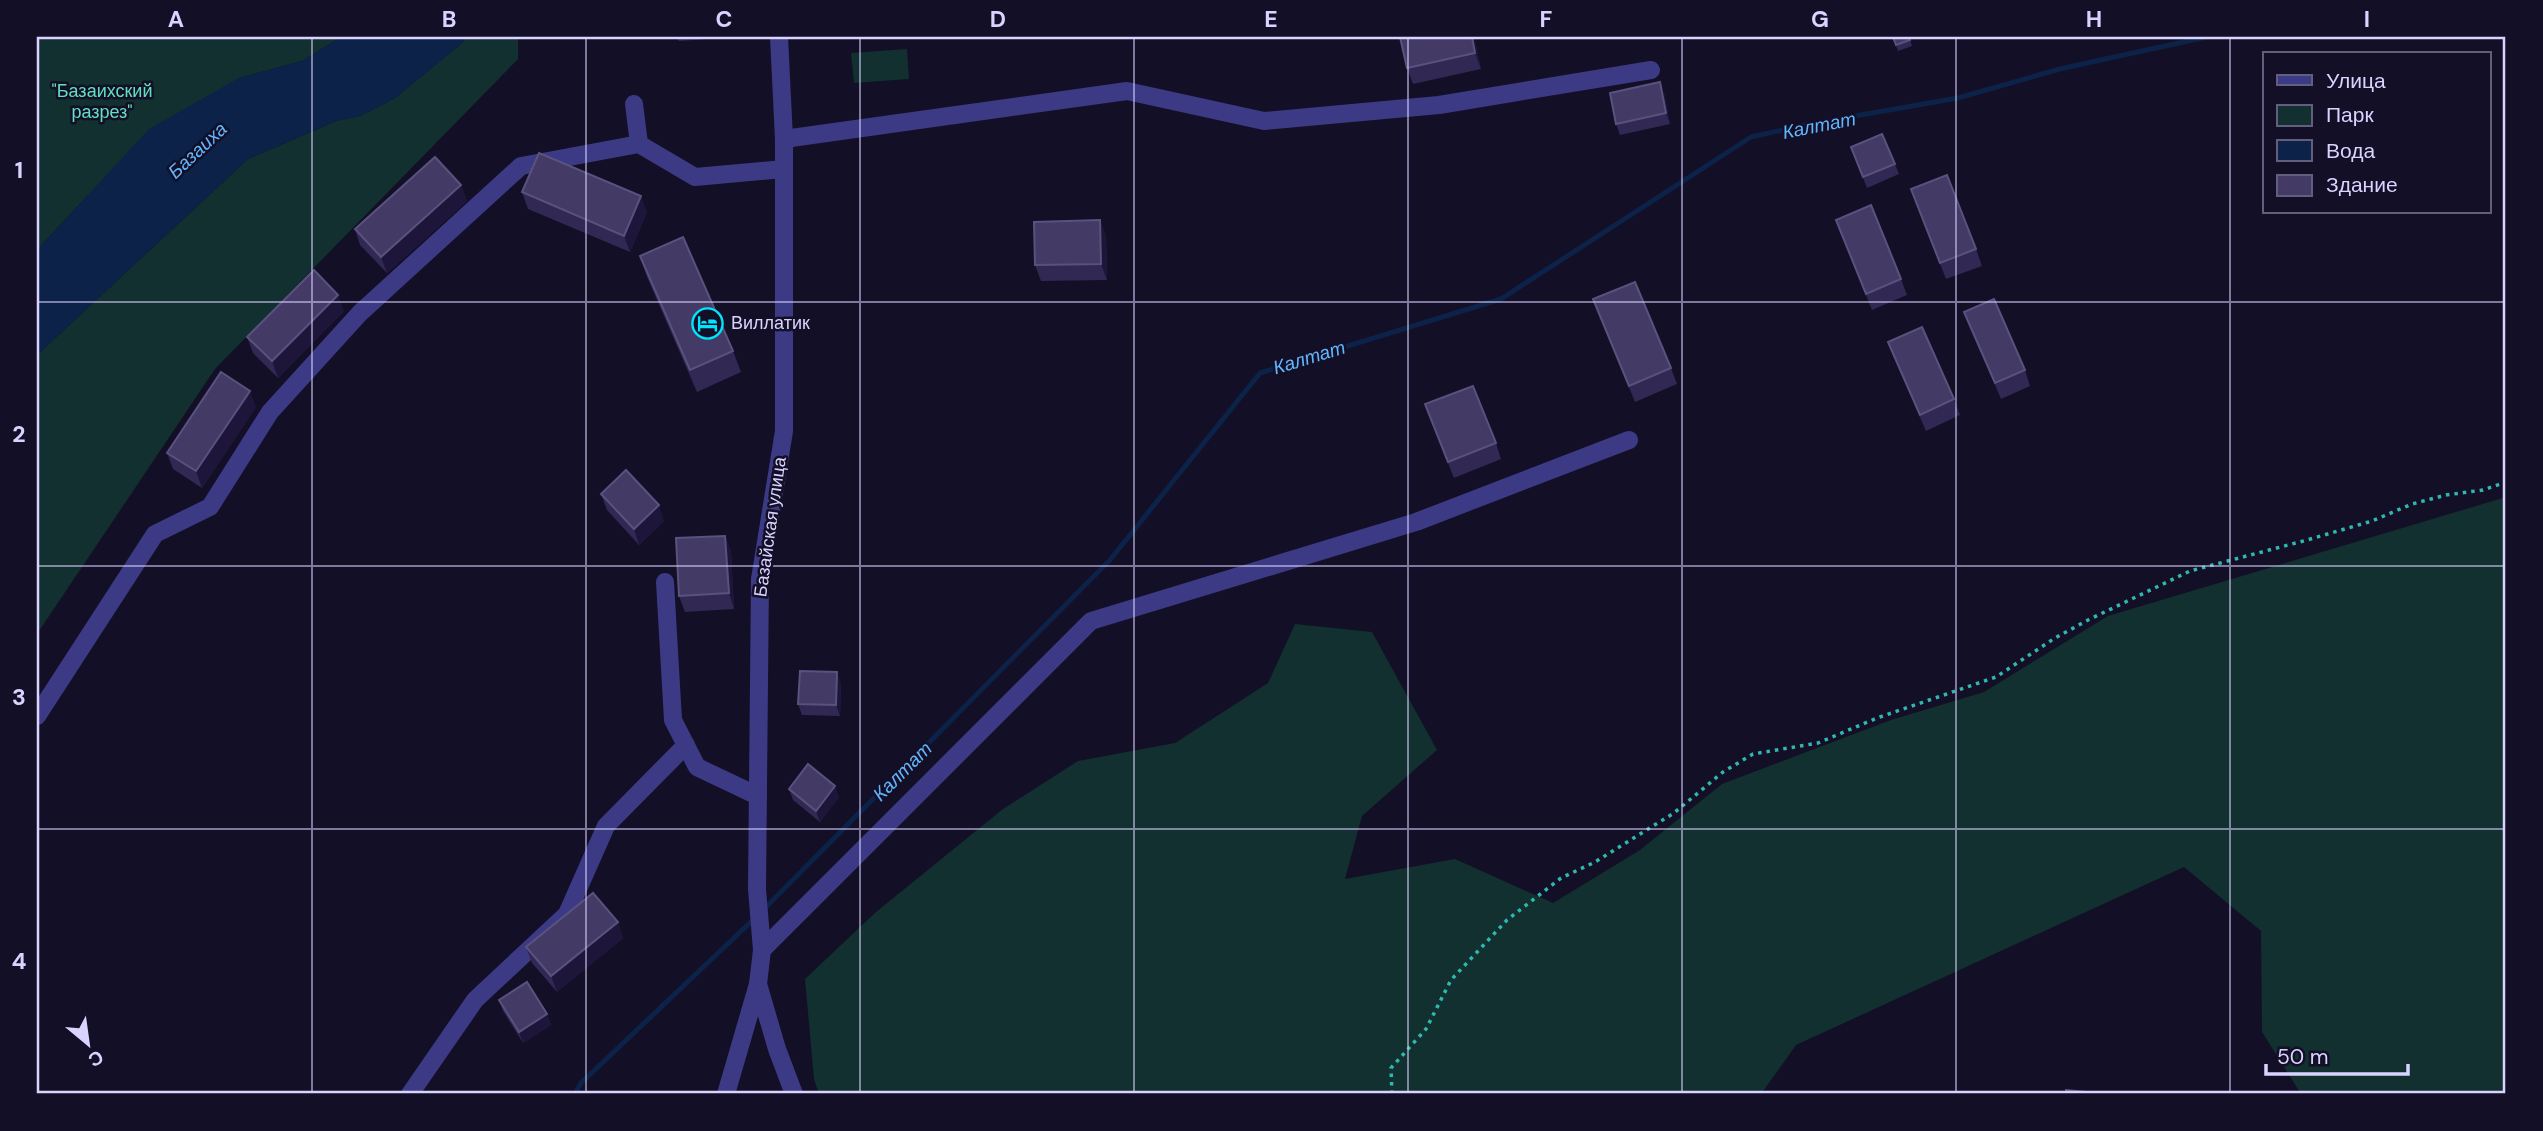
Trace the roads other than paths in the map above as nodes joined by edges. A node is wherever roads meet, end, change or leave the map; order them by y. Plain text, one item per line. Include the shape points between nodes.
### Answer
1 (779, 37) edge
2 (1651, 70) dead end
3 (634, 104) dead end
4 (784, 139) junction
5 (639, 144) junction
6 (784, 169) junction
7 (1629, 440) dead end
8 (665, 582) dead end
9 (37, 716) edge
10 (686, 745) junction
11 (758, 796) junction
12 (760, 945) junction
13 (758, 984) junction
14 (410, 1094) edge
15 (726, 1094) edge
16 (794, 1094) edge

1 - 4 street, Базайская улица
2 - 4 street via 1439,105 1264,121 1127,91
3 - 5 street
4 - 6 street, Базайская улица
5 - 6 street via 695,177
5 - 9 street via 521,166 360,313 270,412 210,507 155,534
6 - 11 street, Базайская улица via 783,431 760,579
7 - 12 street via 1416,522 1091,621
8 - 10 street via 673,720
10 - 11 street via 697,767
10 - 14 street via 606,827 567,914 475,1000
11 - 12 street, Базайская улица
12 - 13 street, Базайская улица
13 - 15 street
13 - 16 street, Базайская улица

